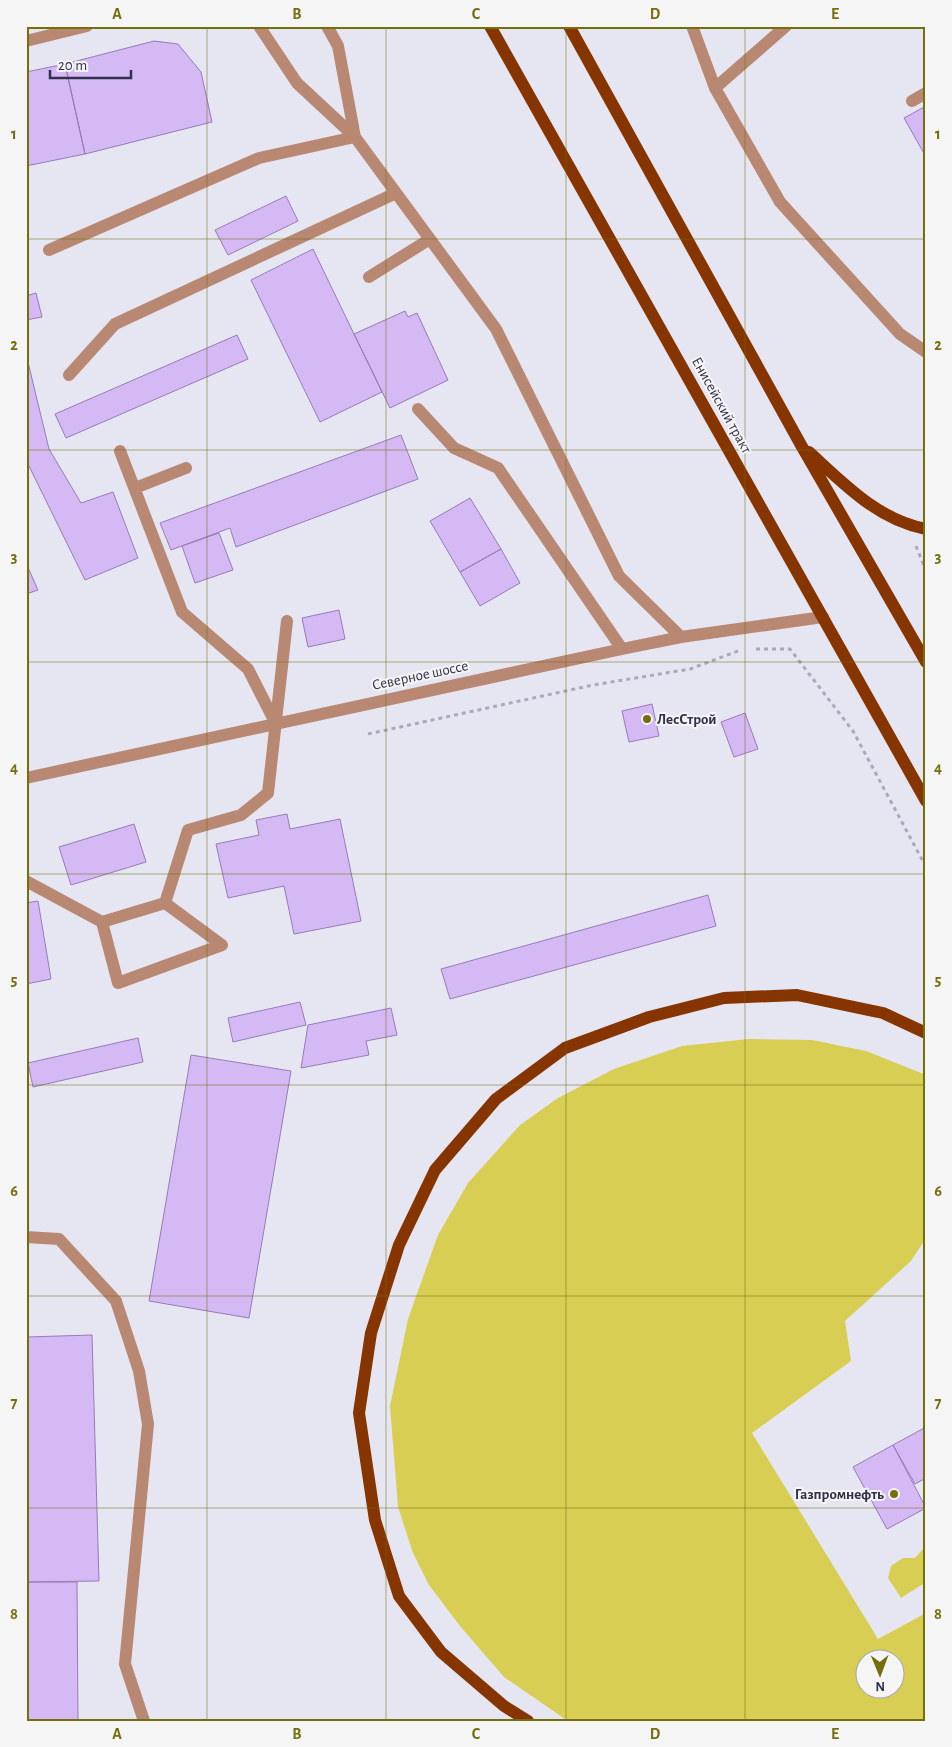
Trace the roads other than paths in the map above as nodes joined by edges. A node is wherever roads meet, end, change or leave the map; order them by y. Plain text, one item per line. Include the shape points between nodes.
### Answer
1 (87, 26) edge
2 (259, 26) edge
3 (326, 26) edge
4 (490, 26) edge
5 (569, 26) edge
6 (692, 26) edge
7 (786, 26) edge
8 (26, 42) edge
9 (715, 88) junction
10 (926, 93) edge
11 (912, 100) dead end
12 (355, 137) junction
13 (394, 194) junction
14 (430, 239) junction
15 (49, 250) dead end
16 (369, 277) dead end
17 (926, 352) edge
18 (69, 375) dead end
19 (418, 409) dead end
20 (801, 446) junction
21 (120, 452) dead end
22 (186, 468) dead end
23 (135, 488) junction
24 (926, 529) edge
25 (823, 618) junction
26 (288, 621) dead end
27 (681, 637) junction
28 (622, 649) junction
29 (926, 662) edge
30 (275, 722) junction
31 (26, 778) edge
32 (926, 801) edge
33 (26, 882) edge
34 (165, 904) junction
35 (102, 922) junction
36 (926, 1033) edge
37 (26, 1237) edge
38 (144, 1721) edge
39 (528, 1721) edge

1 - 8 street
2 - 12 street via 297,83
3 - 12 street via 338,46
4 - 25 main road, Енисейский тракт
5 - 20 main road
6 - 9 street
7 - 9 street
9 - 17 street via 780,202 900,334
10 - 11 street
12 - 13 street
12 - 15 street via 259,158
13 - 14 street
13 - 18 street via 115,324
14 - 16 street
14 - 27 street via 496,329 619,576
19 - 28 street via 454,448 498,468
20 - 24 main road via 865,502 899,523
20 - 29 main road
21 - 23 street
22 - 23 street
23 - 30 street via 182,612 248,669
25 - 27 street, Северное шоссе
25 - 32 main road, Енисейский тракт
26 - 30 street
27 - 28 street, Северное шоссе
28 - 30 street, Северное шоссе
30 - 31 street, Северное шоссе
30 - 34 street via 268,793 241,816 188,830
33 - 35 street
34 - 35 street
34 - 35 street via 222,945 118,983
36 - 39 main road via 883,1013 797,996 724,998 648,1017 565,1048 496,1099 435,1170 399,1245 371,1333 359,1413 375,1520 399,1596 441,1652 504,1706
37 - 38 street via 60,1239 116,1301 139,1371 148,1424 125,1664

